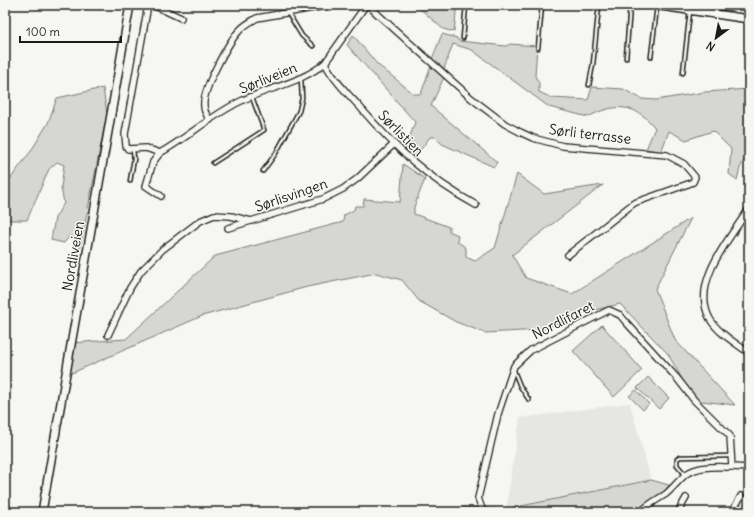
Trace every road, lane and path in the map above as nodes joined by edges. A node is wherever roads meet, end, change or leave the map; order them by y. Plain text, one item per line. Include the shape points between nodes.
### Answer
1 (130, 5) edge
2 (148, 5) edge
3 (153, 5) edge
4 (331, 5) edge
5 (366, 5) edge
6 (370, 5) edge
7 (466, 5) edge
8 (542, 5) edge
9 (599, 5) edge
10 (630, 5) edge
11 (654, 5) edge
12 (658, 6) edge
13 (690, 10) junction
14 (288, 13) junction
15 (181, 18) dead end
16 (749, 19) edge
17 (463, 38) dead end
18 (313, 46) dead end
19 (538, 48) dead end
20 (651, 57) dead end
21 (626, 58) dead end
22 (325, 63) junction
23 (683, 73) dead end
24 (301, 78) junction
25 (589, 85) dead end
26 (252, 97) junction
27 (210, 120) junction
28 (392, 145) junction
29 (133, 150) junction
30 (160, 153) junction
31 (213, 163) dead end
32 (263, 171) dead end
33 (130, 181) dead end
34 (161, 196) dead end
35 (476, 205) dead end
36 (749, 209) edge
37 (251, 221) junction
38 (228, 228) dead end
39 (568, 255) dead end
40 (108, 335) dead end
41 (749, 353) edge
42 (514, 366) junction
43 (529, 400) dead end
44 (731, 456) junction
45 (732, 468) junction
46 (749, 468) edge
47 (686, 475) junction
48 (741, 496) dead end
49 (686, 498) dead end
50 (42, 512) edge
51 (483, 512) edge
52 (641, 512) edge
53 (678, 512) edge
54 (732, 512) edge

1 - 50 main road, Nordliveien
2 - 29 street via 125,134 126,146
3 - 15 street
4 - 14 street
5 - 22 street, Sørliveien
6 - 39 street, Sørli terrasse via 471,98 520,132 563,146 666,155 684,164 695,177 693,182 627,207
7 - 17 lane
8 - 19 lane
9 - 25 lane
10 - 21 lane
11 - 12 main road
12 - 13 main road
12 - 20 lane
13 - 16 main road
13 - 23 lane
14 - 18 lane via 302,36
14 - 27 street via 257,18 233,38 205,97 205,113
22 - 24 street, Sørliveien
22 - 28 street, Sørlistien via 339,84
24 - 26 street, Sørliveien
24 - 32 lane via 302,98 299,111 276,154
26 - 27 street, Sørliveien via 240,101
26 - 31 lane via 264,130
27 - 30 street, Sørliveien
28 - 35 street, Sørlistien via 436,181
28 - 37 street, Sørlisvingen via 343,189 323,199
29 - 30 street via 146,148
29 - 33 lane
30 - 34 street, Sørliveien via 154,162 146,186
36 - 41 street via 706,280 704,295 711,320 722,333
37 - 38 street, Sørlisvingen
37 - 40 street, Sørlisvingen via 231,216 214,216 200,221 163,249 141,271
42 - 43 lane via 516,379
42 - 44 street, Nordlifaret via 526,354 549,339 580,326 603,312 613,312 625,321 694,400 730,436
42 - 51 street, Nordlifaret via 498,414 479,494
44 - 45 street, Nordlifaret
44 - 47 lane via 680,457 677,464
45 - 46 street
45 - 47 street via 706,467
47 - 52 street
48 - 54 street
49 - 53 street

